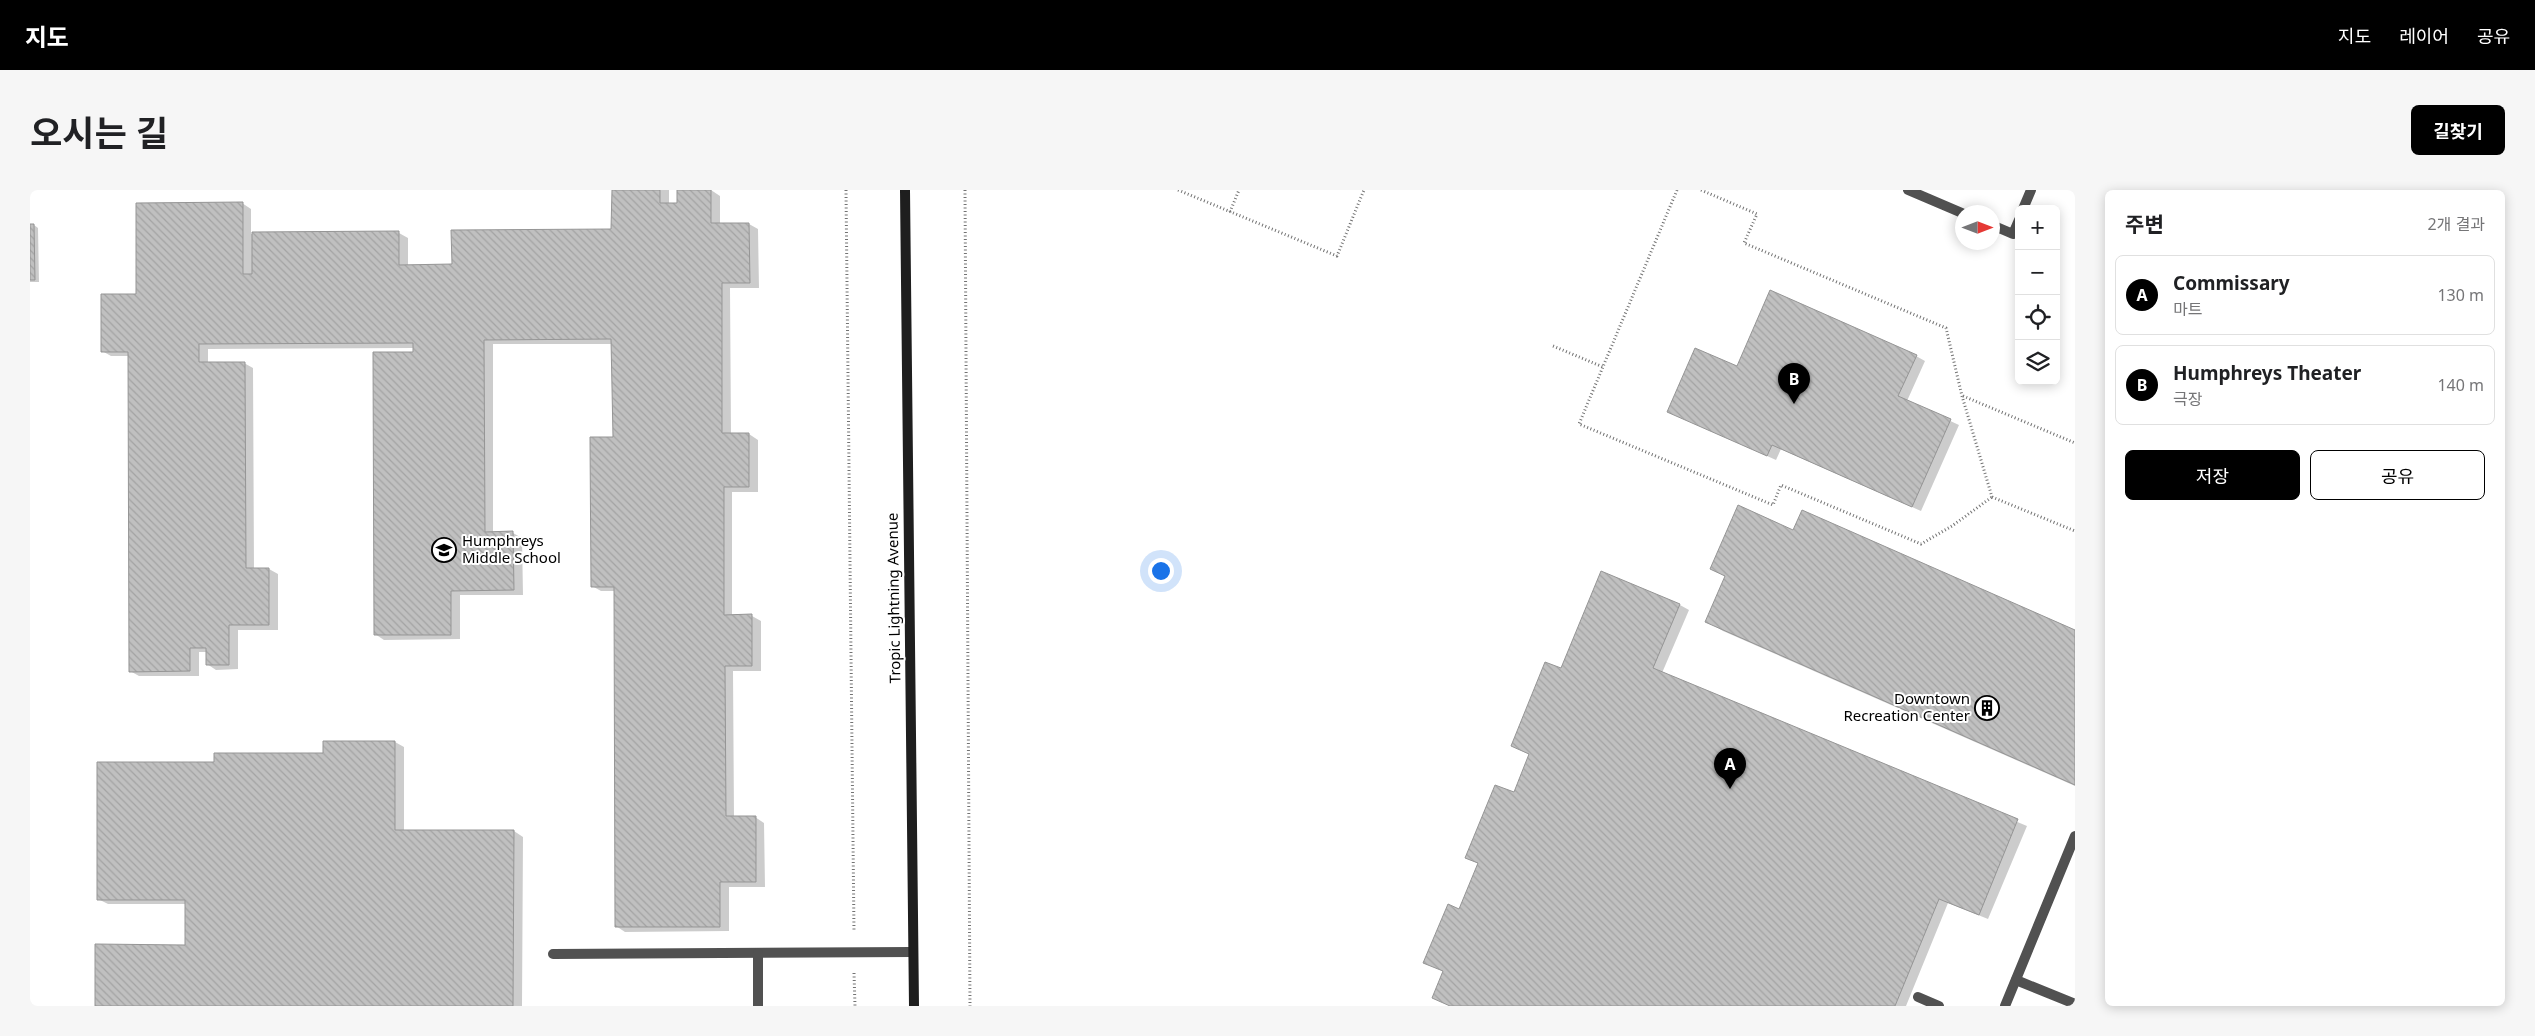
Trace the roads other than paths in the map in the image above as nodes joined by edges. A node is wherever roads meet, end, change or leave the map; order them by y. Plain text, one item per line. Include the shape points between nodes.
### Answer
1 (905, 190) edge
2 (1908, 190) edge
3 (2031, 190) edge
4 (2025, 205) edge
5 (1955, 210) edge
6 (2000, 228) edge
7 (2015, 229) edge
8 (2075, 836) edge
9 (912, 952) junction
10 (758, 953) junction
11 (554, 954) dead end
12 (2016, 980) junction
13 (1918, 997) dead end
14 (2075, 1004) edge
15 (758, 1006) edge
16 (914, 1006) edge
17 (1939, 1006) edge
18 (2005, 1006) edge

1 - 9 main road, Tropic Lightning Avenue
2 - 5 lane
3 - 4 lane
6 - 7 lane via 2013,234
8 - 12 lane
9 - 10 lane
9 - 16 main road, Tropic Lightning Avenue
10 - 11 lane
10 - 15 lane
12 - 14 lane
12 - 18 lane
13 - 17 lane

